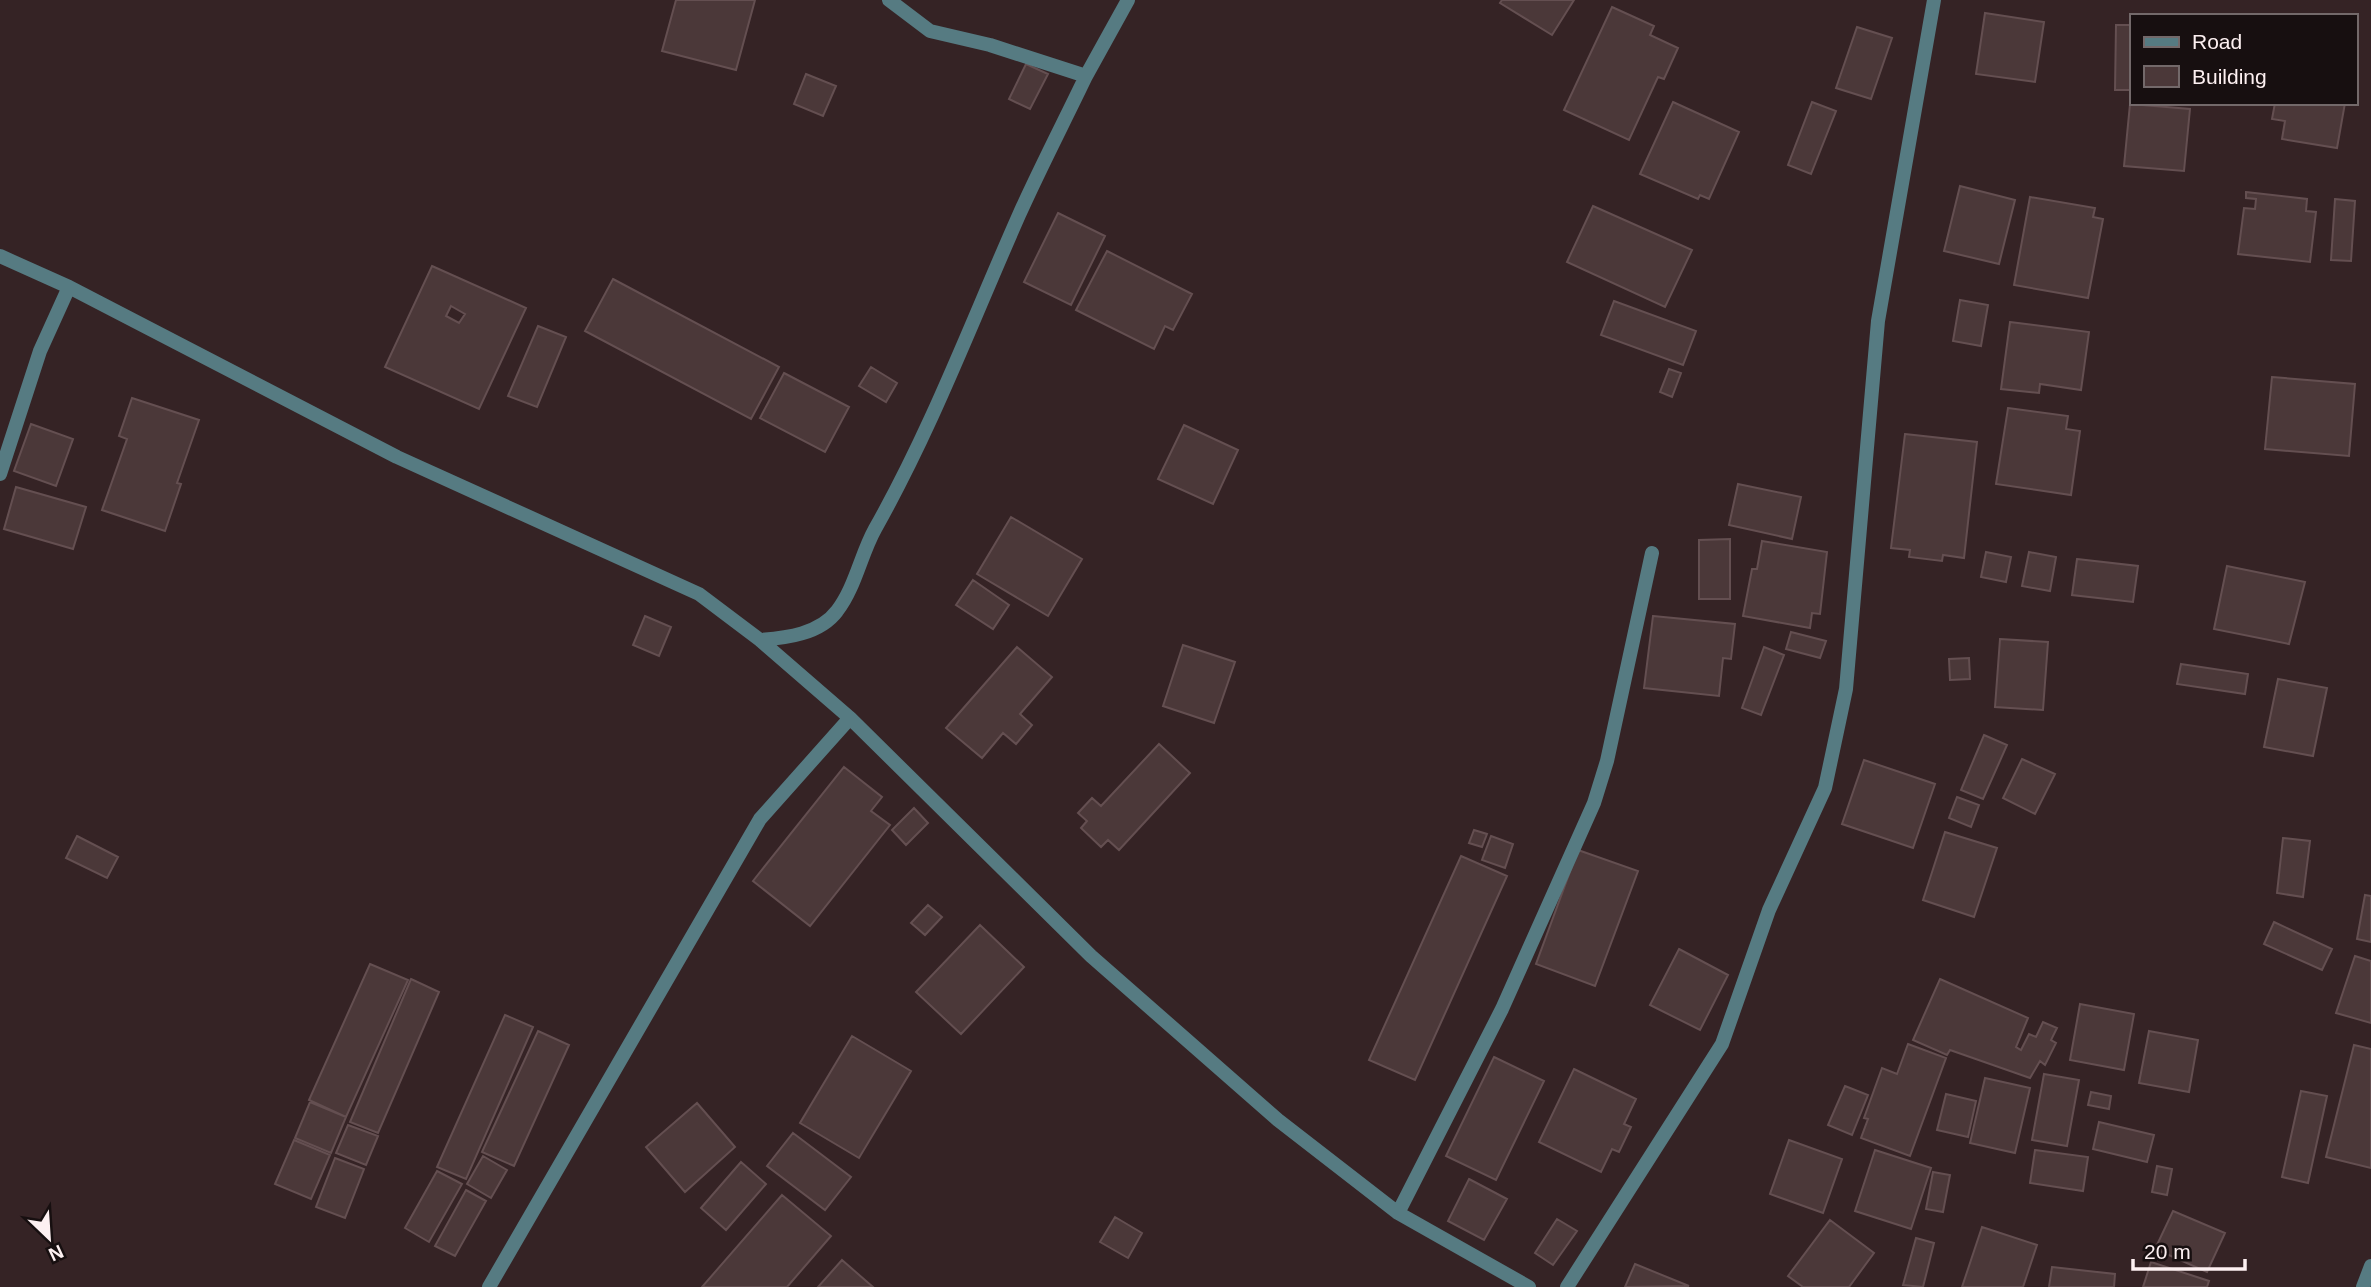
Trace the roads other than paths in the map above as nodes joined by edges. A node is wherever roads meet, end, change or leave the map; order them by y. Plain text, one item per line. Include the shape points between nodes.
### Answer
1 (889, 0) edge
2 (1128, 0) edge
3 (1934, 0) edge
4 (1086, 76) junction
5 (0, 256) edge
6 (69, 287) junction
7 (0, 474) edge
8 (1652, 553) dead end
9 (760, 640) junction
10 (850, 718) junction
11 (1398, 1213) junction
12 (2371, 1266) edge
13 (489, 1287) edge
14 (1529, 1287) edge
15 (1567, 1287) edge
16 (2362, 1287) edge

1 - 4 street via 930,31
2 - 4 street
3 - 15 street via 1878,321 1846,689 1825,788 1764,922 1722,1044
4 - 9 street via 1020,213 932,421 837,611 820,625 789,638
5 - 6 street
6 - 7 street via 40,351
6 - 9 street via 397,457 699,594
8 - 11 street via 1594,803 1502,1009
9 - 10 street
10 - 11 street via 1091,956 1278,1120
10 - 13 street via 760,820
11 - 14 street
12 - 16 street

